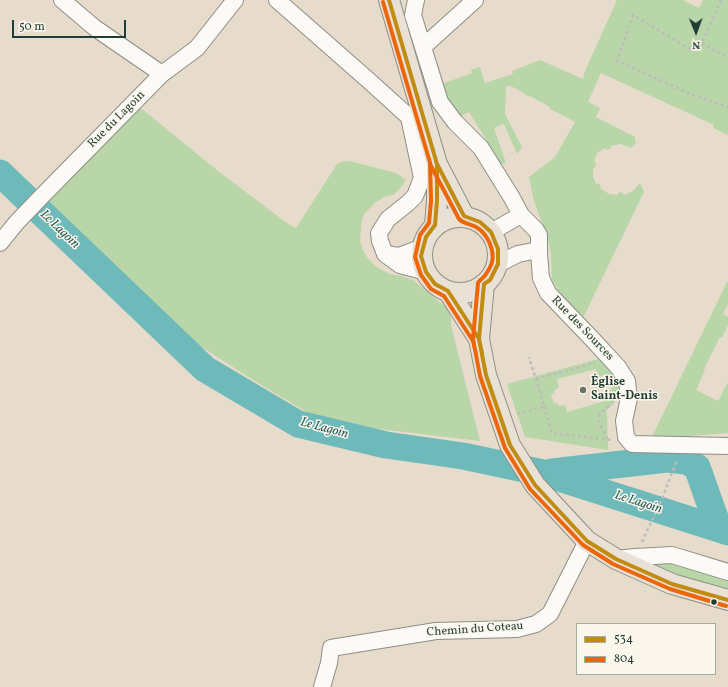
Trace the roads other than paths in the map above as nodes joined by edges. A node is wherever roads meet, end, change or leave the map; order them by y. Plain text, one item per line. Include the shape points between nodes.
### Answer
1 (62, 0) edge
2 (235, 0) edge
3 (277, 0) edge
4 (389, 0) edge
5 (416, 0) edge
6 (475, 0) edge
7 (423, 47) junction
8 (162, 74) junction
9 (437, 164) junction
10 (521, 215) junction
11 (464, 216) junction
12 (435, 225) junction
13 (491, 232) junction
14 (0, 243) edge
15 (423, 247) junction
16 (538, 250) junction
17 (385, 254) junction
18 (498, 264) junction
19 (426, 272) junction
20 (484, 284) junction
21 (448, 291) junction
22 (479, 339) junction
23 (728, 446) edge
24 (587, 541) junction
25 (616, 559) junction
26 (728, 572) edge
27 (728, 600) edge
28 (322, 687) edge

1 - 8 street via 95,28
2 - 8 street, Rue du Lagoin via 197,48
3 - 17 street via 409,117 422,178 415,196 388,219 380,233
4 - 9 main road
5 - 7 street, Rue des Sources via 413,16
6 - 7 street
7 - 10 street, Rue des Sources via 440,102 455,122 481,148
8 - 14 street, Rue du Lagoin via 17,222
9 - 11 main road
9 - 12 main road
10 - 13 street
10 - 16 street, Rue des Sources via 539,235
11 - 12 main road via 451,217
11 - 13 main road via 480,222
12 - 15 main road via 426,237
13 - 18 main road via 498,249
15 - 17 street via 399,256
15 - 19 main road via 422,256
16 - 18 street via 518,254
16 - 23 street, Rue des Sources via 541,278 548,293 594,340 627,381 629,398 624,421 626,437 630,442
17 - 19 street via 400,265
18 - 20 main road via 490,280
19 - 21 main road via 435,284
20 - 21 main road via 464,293
20 - 22 main road
21 - 22 main road
22 - 24 main road via 486,375 510,445 535,485
24 - 25 main road
24 - 28 street, Chemin du Coteau via 550,614 536,624 517,629 436,631 331,648
25 - 26 street via 672,555
25 - 27 main road via 672,584

